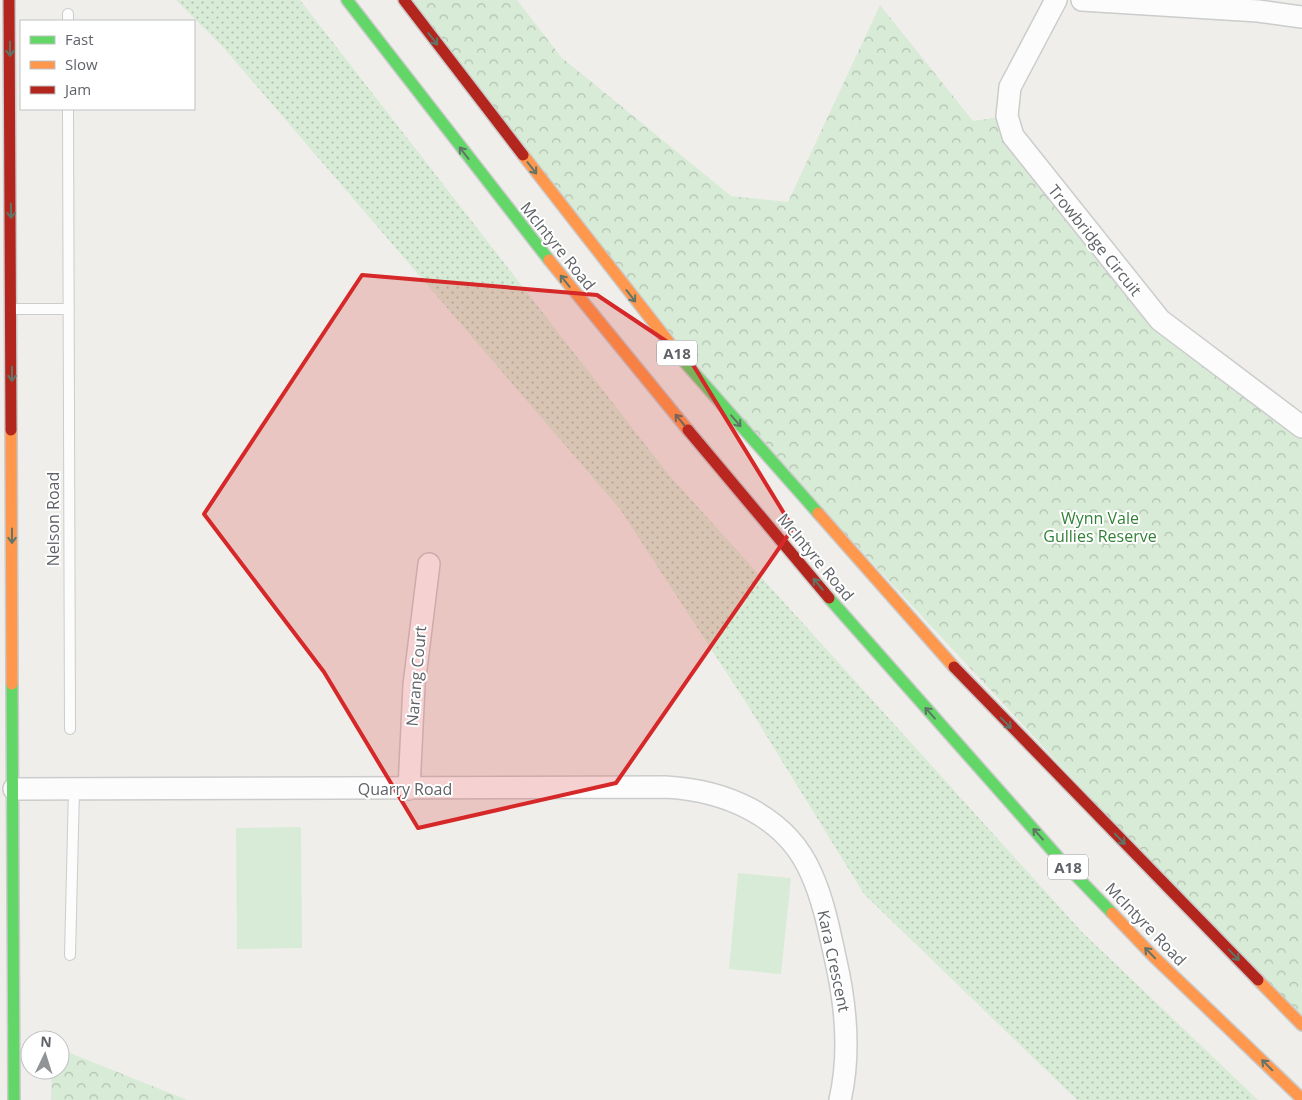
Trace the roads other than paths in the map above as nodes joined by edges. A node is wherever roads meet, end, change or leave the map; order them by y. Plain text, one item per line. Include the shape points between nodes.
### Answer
1 (9, 0) edge
2 (347, 0) edge
3 (404, 0) edge
4 (1056, 0) edge
5 (1082, 0) edge
6 (1302, 18) edge
7 (68, 110) edge
8 (5, 130) edge
9 (0, 309) edge
10 (12, 309) junction
11 (69, 309) junction
12 (1302, 427) edge
13 (6, 455) edge
14 (429, 564) dead end
15 (70, 729) dead end
16 (7, 789) edge
17 (74, 789) junction
18 (409, 789) junction
19 (784, 833) joint
20 (70, 955) dead end
21 (1302, 1024) edge
22 (0, 1085) edge
23 (14, 1086) junction
24 (1302, 1099) edge
25 (14, 1100) edge
26 (840, 1100) edge

1 -> 8 main road
24 -> 2 main road, McIntyre Road / A18 via 1153,956 1065,864 849,622 521,226
3 -> 21 main road, McIntyre Road / A18 via 671,347 972,688
4 - 12 street, Trowbridge Circuit via 1010,87 1007,116 1013,136 1160,320
5 - 6 street via 1258,11
7 - 11 lane, Nelson Road
8 -> 10 main road
9 - 10 lane
10 - 11 lane
10 -> 13 main road
11 - 15 lane, Nelson Road
13 -> 16 main road
14 - 18 street, Narang Court via 415,677
16 - 17 street, Quarry Road
16 - 23 main road
17 - 18 street, Quarry Road
17 - 20 lane
18 - 19 street, Quarry Road via 694,788 735,801 760,814
19 - 26 street, Kara Crescent via 811,872 841,983 846,1063
22 - 23 main road
23 - 25 main road

